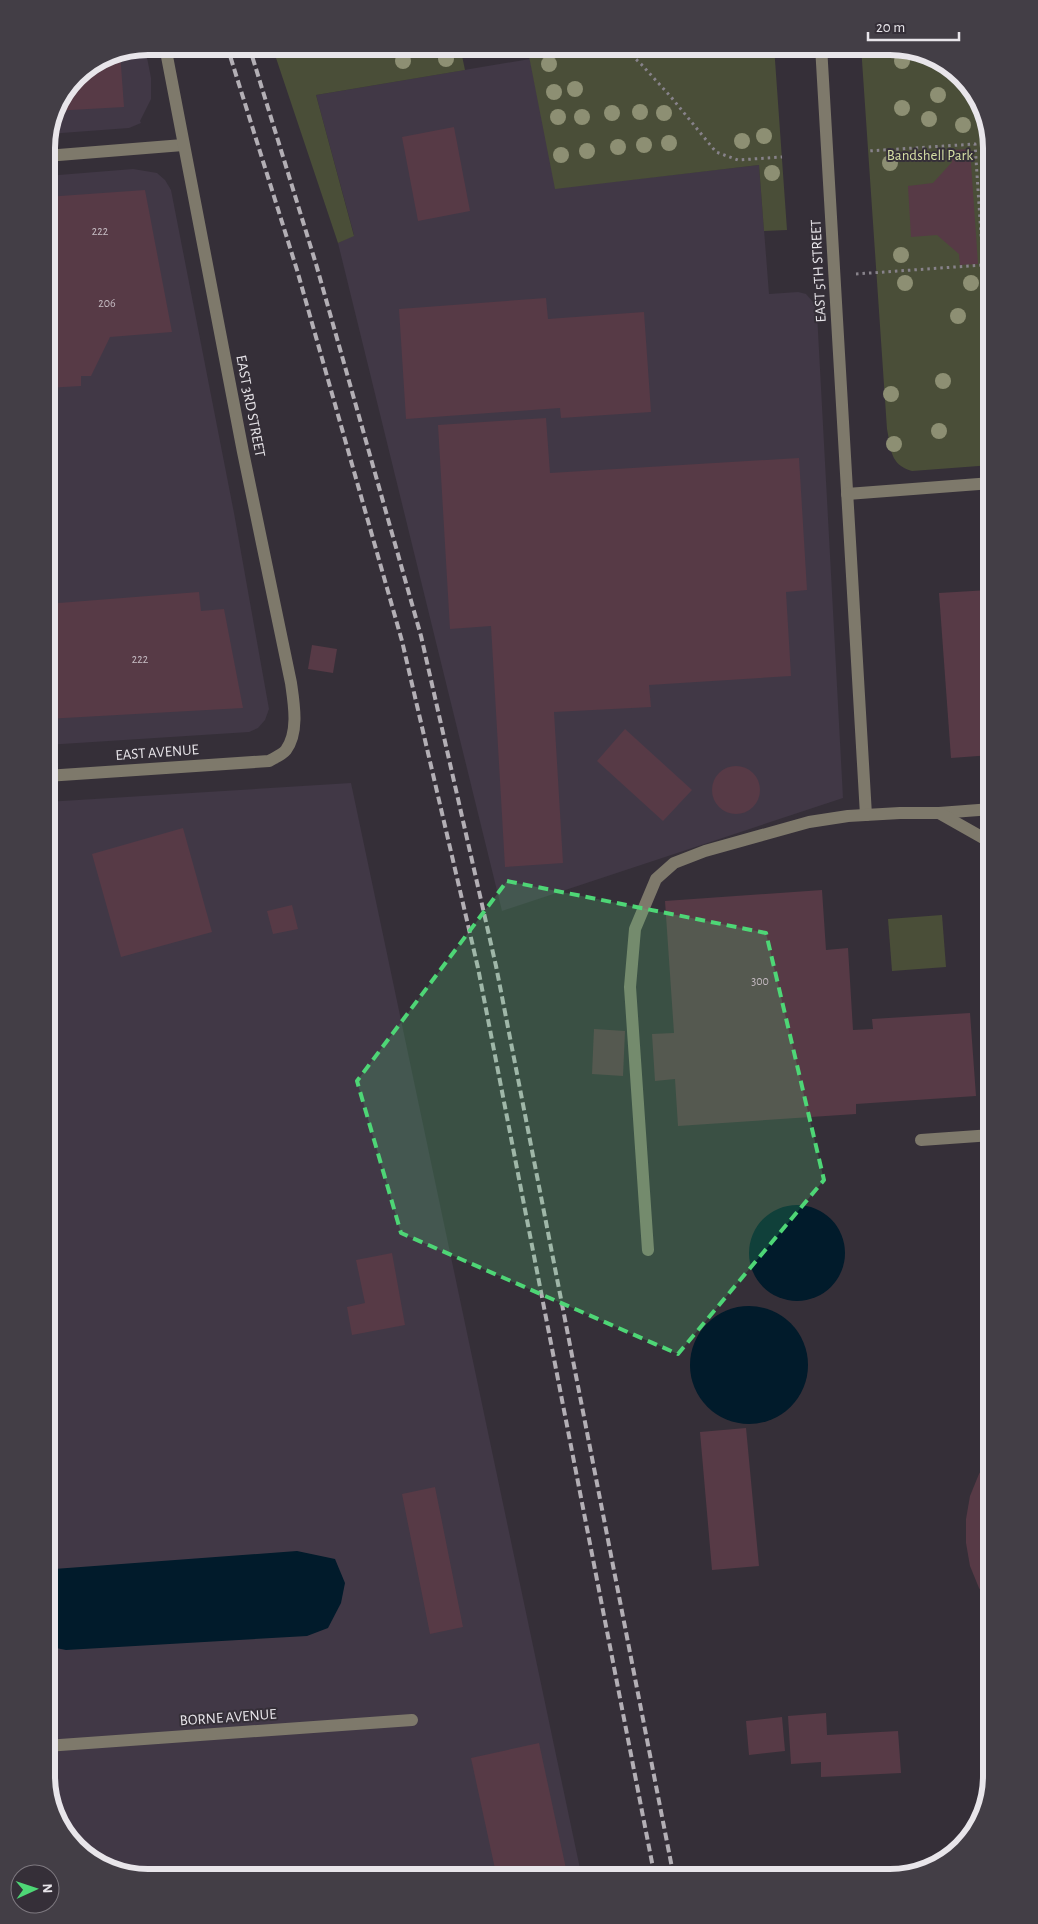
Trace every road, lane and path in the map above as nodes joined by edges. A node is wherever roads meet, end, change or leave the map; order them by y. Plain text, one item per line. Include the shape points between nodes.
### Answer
1 (167, 55) edge
2 (632, 55) edge
3 (822, 55) edge
4 (183, 145) junction
5 (868, 151) dead end
6 (55, 155) edge
7 (782, 157) dead end
8 (876, 272) dead end
9 (983, 485) edge
10 (847, 494) junction
11 (269, 761) joint
12 (55, 775) edge
13 (983, 810) edge
14 (940, 813) junction
15 (866, 815) junction
16 (983, 838) edge
17 (983, 1136) edge
18 (921, 1140) dead end
19 (648, 1250) dead end
20 (412, 1720) dead end
21 (55, 1745) edge

1 - 4 street, EAST 3RD STREET
2 - 7 path via 716,152 738,160
3 - 10 street, EAST 5TH STREET
4 - 6 street
4 - 11 street, EAST 3RD STREET via 291,683 293,738 285,752
5 - 8 path via 975,144 983,265
9 - 10 street
10 - 15 street, EAST 5TH STREET
11 - 12 street, EAST AVENUE
13 - 14 street
14 - 15 street
14 - 16 street
15 - 19 street via 809,822 705,851 674,863 656,879 635,929 630,987
17 - 18 street
20 - 21 street, BORNE AVENUE

